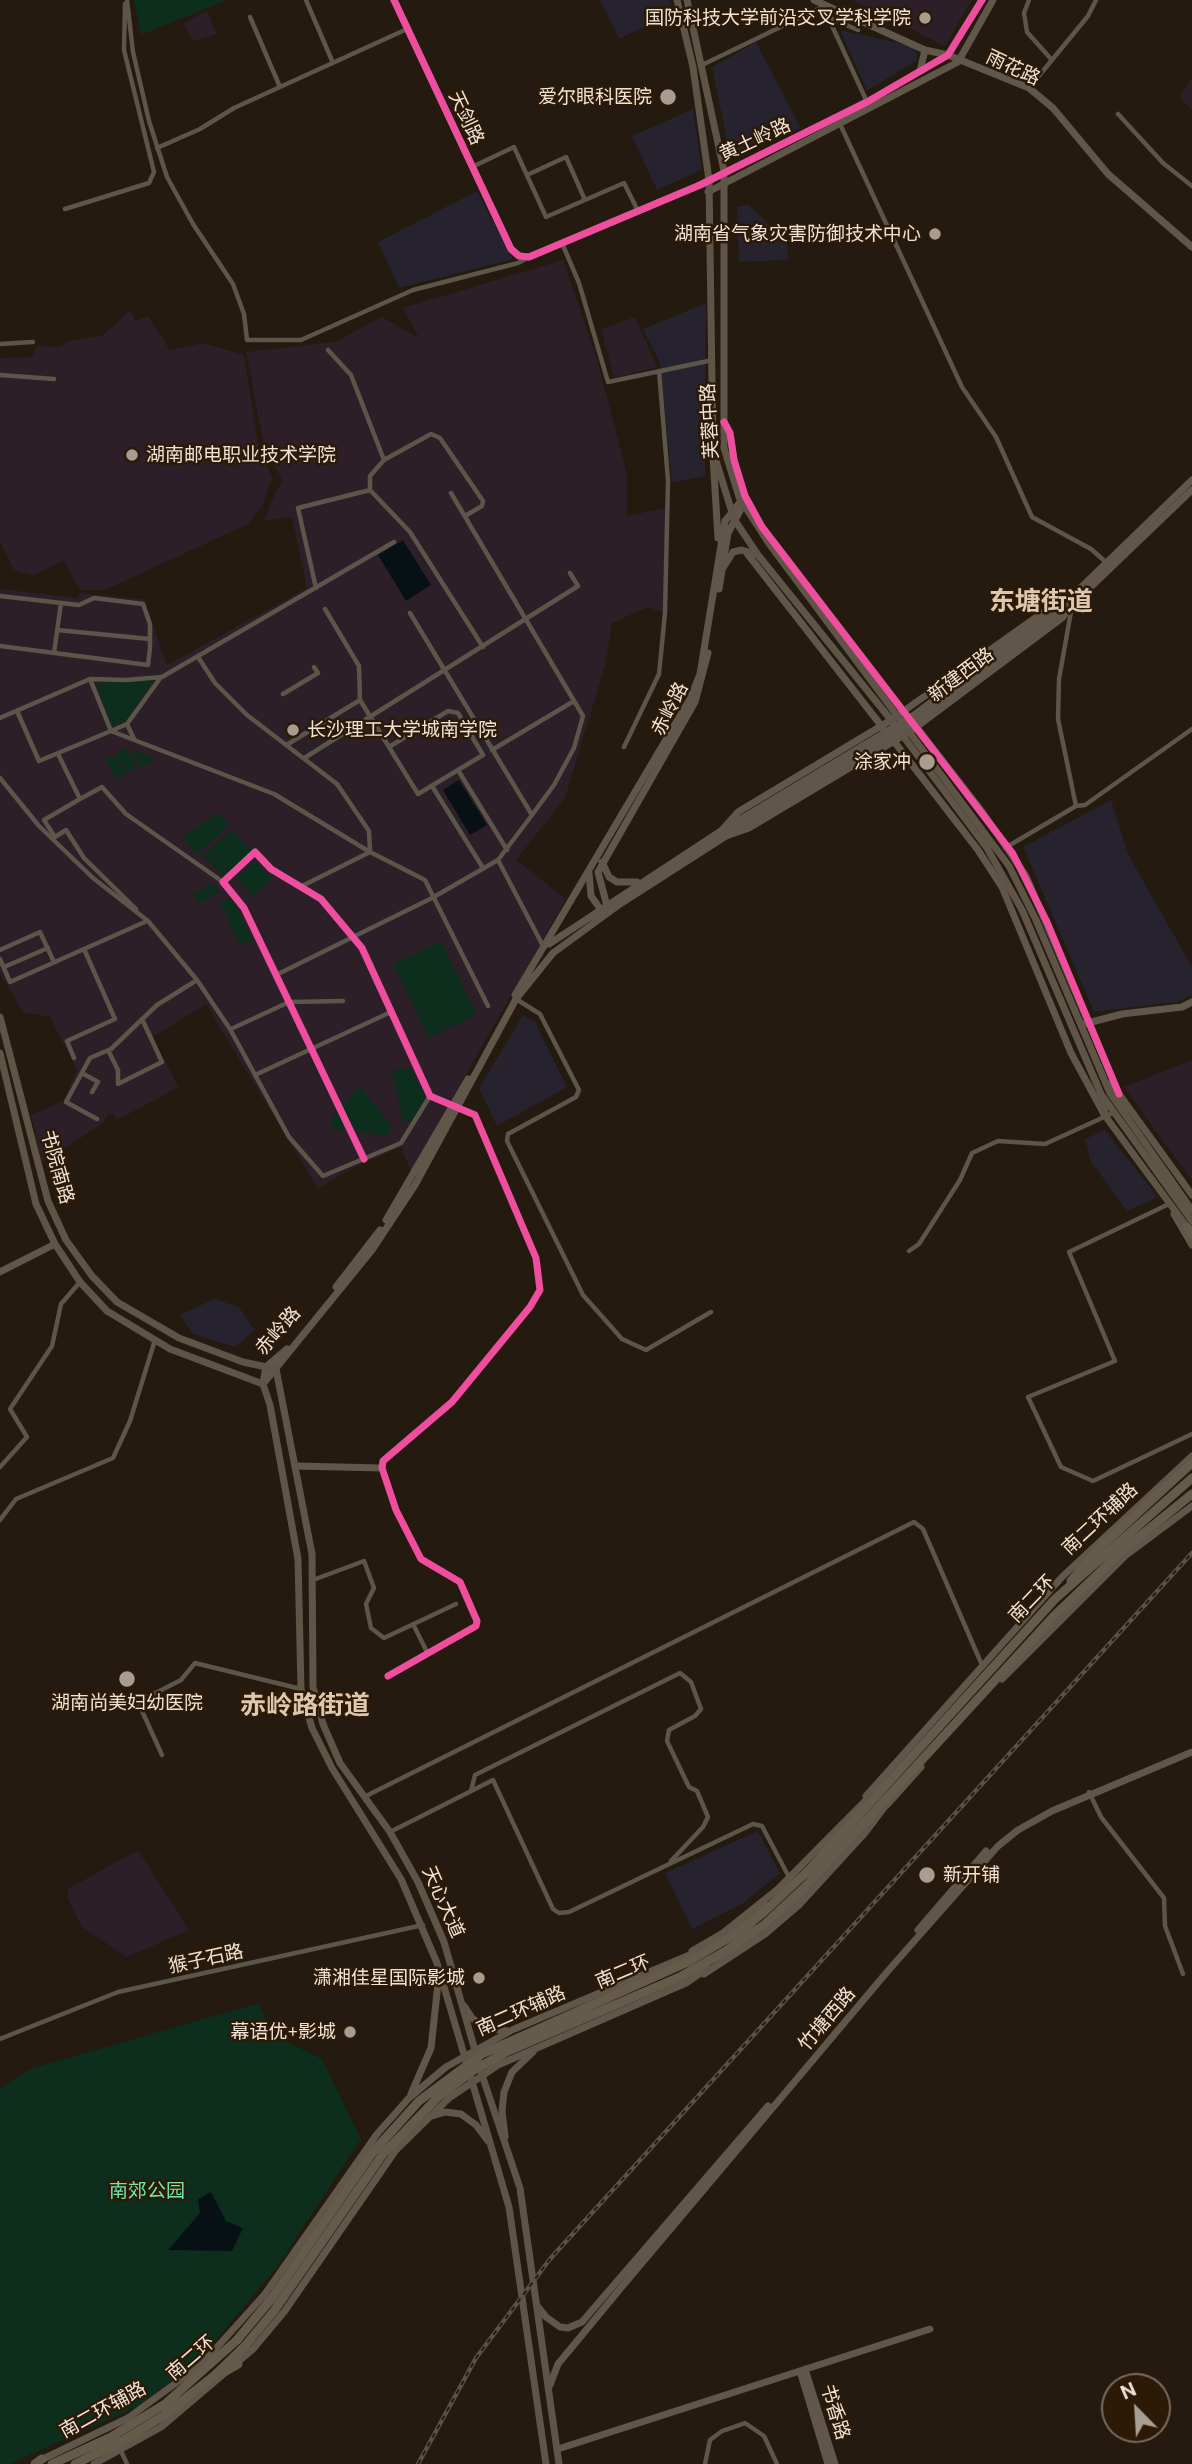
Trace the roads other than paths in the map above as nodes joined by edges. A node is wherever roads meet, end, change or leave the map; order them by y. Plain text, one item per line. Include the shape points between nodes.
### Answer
1 (126, 0) edge
2 (306, 0) edge
3 (394, 0) edge
4 (677, 0) edge
5 (687, 0) edge
6 (814, 0) edge
7 (982, 0) edge
8 (993, 0) edge
9 (1029, 0) edge
10 (1096, 0) edge
11 (824, 6) junction
12 (250, 17) dead end
13 (407, 29) junction
14 (858, 30) dead end
15 (925, 50) junction
16 (948, 55) junction
17 (1051, 59) junction
18 (958, 62) junction
19 (333, 63) junction
20 (702, 65) junction
21 (920, 71) junction
22 (280, 87) junction
23 (1029, 88) junction
24 (867, 102) junction
25 (1118, 114) dead end
26 (839, 121) junction
27 (157, 148) junction
28 (472, 167) junction
29 (724, 171) junction
30 (527, 176) junction
31 (709, 180) junction
32 (724, 186) junction
33 (1192, 186) edge
34 (708, 192) junction
35 (585, 200) junction
36 (65, 209) dead end
37 (637, 209) junction
38 (562, 242) junction
39 (1192, 247) edge
40 (529, 257) junction
41 (33, 342) dead end
42 (0, 344) edge
43 (328, 350) dead end
44 (714, 360) junction
45 (659, 371) junction
46 (0, 375) edge
47 (54, 379) dead end
48 (724, 422) junction
49 (713, 451) junction
50 (384, 460) junction
51 (1192, 480) edge
52 (370, 490) junction
53 (1192, 490) edge
54 (451, 493) dead end
55 (742, 503) junction
56 (732, 515) junction
57 (465, 516) junction
58 (394, 542) dead end
59 (720, 549) junction
60 (747, 552) junction
61 (758, 555) junction
62 (1108, 564) junction
63 (723, 568) junction
64 (570, 573) dead end
65 (316, 588) junction
66 (0, 596) edge
67 (1070, 602) junction
68 (61, 603) junction
69 (325, 609) dead end
70 (410, 613) dead end
71 (526, 620) junction
72 (57, 630) junction
73 (150, 639) junction
74 (0, 646) edge
75 (483, 647) junction
76 (54, 653) junction
77 (198, 657) junction
78 (314, 667) dead end
79 (445, 671) junction
80 (162, 677) junction
81 (90, 679) junction
82 (283, 694) dead end
83 (360, 700) junction
84 (574, 701) junction
85 (17, 711) junction
86 (902, 714) junction
87 (0, 718) edge
88 (371, 718) junction
89 (891, 720) junction
90 (127, 724) junction
91 (882, 726) junction
92 (914, 729) junction
93 (1192, 729) edge
94 (111, 731) junction
95 (904, 736) junction
96 (135, 741) junction
97 (894, 742) junction
98 (288, 744) junction
99 (388, 747) junction
100 (624, 747) dead end
101 (492, 750) junction
102 (58, 754) junction
103 (306, 757) junction
104 (458, 770) junction
105 (0, 778) edge
106 (432, 786) junction
107 (80, 799) junction
108 (1076, 806) junction
109 (532, 815) junction
110 (724, 834) junction
111 (1008, 847) junction
112 (507, 850) junction
113 (1000, 851) junction
114 (370, 852) junction
115 (498, 860) junction
116 (602, 862) junction
117 (483, 869) junction
118 (589, 873) junction
119 (644, 880) junction
120 (223, 882) junction
121 (301, 887) junction
122 (432, 898) junction
123 (606, 909) junction
124 (148, 921) junction
125 (352, 937) junction
126 (544, 945) junction
127 (48, 948) junction
128 (84, 949) junction
129 (0, 950) edge
130 (0, 959) edge
131 (54, 962) junction
132 (4, 967) junction
133 (276, 975) junction
134 (197, 980) junction
135 (516, 999) junction
136 (342, 1001) dead end
137 (289, 1002) junction
138 (1192, 1002) edge
139 (488, 1006) dead end
140 (391, 1012) junction
141 (0, 1017) edge
142 (142, 1019) junction
143 (1084, 1024) junction
144 (230, 1029) junction
145 (312, 1049) junction
146 (108, 1050) junction
147 (0, 1053) edge
148 (74, 1058) dead end
149 (82, 1073) junction
150 (255, 1075) junction
151 (1103, 1080) junction
152 (92, 1092) dead end
153 (1119, 1094) junction
154 (430, 1096) junction
155 (455, 1108) junction
156 (1110, 1115) junction
157 (97, 1119) dead end
158 (364, 1159) junction
159 (1160, 1170) junction
160 (1191, 1194) edge
161 (1169, 1203) junction
162 (1192, 1210) edge
163 (1190, 1227) edge
164 (55, 1244) junction
165 (1192, 1245) edge
166 (909, 1251) dead end
167 (0, 1272) edge
168 (80, 1282) junction
169 (711, 1312) dead end
170 (155, 1340) junction
171 (266, 1367) junction
172 (276, 1369) junction
173 (263, 1384) junction
174 (1192, 1434) edge
175 (1192, 1456) edge
176 (1192, 1463) edge
177 (0, 1466) edge
178 (296, 1466) junction
179 (382, 1468) junction
180 (1192, 1478) edge
181 (1192, 1494) edge
182 (1192, 1500) edge
183 (1192, 1506) edge
184 (0, 1520) edge
185 (1154, 1525) junction
186 (312, 1580) junction
187 (1055, 1598) junction
188 (456, 1604) dead end
189 (413, 1624) junction
190 (428, 1654) junction
191 (982, 1665) junction
192 (388, 1676) dead end
193 (301, 1689) junction
194 (1192, 1750) edge
195 (162, 1755) dead end
196 (912, 1763) junction
197 (471, 1791) junction
198 (1090, 1793) junction
199 (363, 1797) junction
200 (390, 1832) junction
201 (668, 1864) junction
202 (791, 1881) junction
203 (423, 1925) junction
204 (673, 1961) junction
205 (439, 1973) junction
206 (1182, 1974) dead end
207 (686, 1983) junction
208 (460, 1997) junction
209 (512, 2030) junction
210 (0, 2039) edge
211 (545, 2043) junction
212 (475, 2048) junction
213 (463, 2055) junction
214 (482, 2075) junction
215 (471, 2083) junction
216 (409, 2098) junction
217 (423, 2122) junction
218 (506, 2145) junction
219 (493, 2149) junction
220 (538, 2307) junction
221 (930, 2329) dead end
222 (241, 2343) junction
223 (238, 2364) junction
224 (802, 2370) junction
225 (208, 2381) junction
226 (550, 2385) junction
227 (193, 2402) junction
228 (558, 2449) junction
229 (121, 2451) junction
230 (36, 2462) edge
231 (52, 2464) edge
232 (75, 2464) edge
233 (94, 2464) edge
234 (127, 2464) edge
235 (546, 2464) edge
236 (559, 2464) edge
237 (705, 2464) edge
238 (777, 2464) edge
239 (828, 2464) edge
240 (835, 2464) edge

1 - 27 street via 133,52
1 - 36 street via 124,50 154,172 149,183
2 - 19 street
3 - 13 main road, 天剑路
4 - 31 main road, 芙蓉中路 via 693,67
5 - 20 main road, 芙蓉中路
6 - 11 main road, 雨花路
7 - 16 main road, 黄土岭路
8 - 18 main road
9 - 17 street via 1024,13 1027,32
10 - 17 street
11 - 15 main road, 雨花路
11 - 20 street
12 - 22 street
13 - 19 street
13 - 28 main road, 天剑路
14 - 24 street via 828,17
15 - 16 main road, 雨花路
15 - 21 main road
16 - 18 main road, 雨花路
16 - 21 main road, 黄土岭路
17 - 23 street
18 - 23 main road, 雨花路
18 - 26 main road, 黄土岭路
19 - 22 street
20 - 29 main road, 芙蓉中路
21 - 24 main road, 黄土岭路
22 - 27 street
23 - 39 main road, 雨花路 via 1053,108 1108,174
24 - 26 main road, 黄土岭路
25 - 33 street via 1163,163
26 - 29 main road, 黄土岭路
26 - 32 main road, 黄土岭路
26 - 62 street via 962,387 996,437 1032,517 1091,549
27 - 40 street via 179,200 233,284 247,340 301,340 413,290
28 - 30 street via 514,147
28 - 40 main road, 天剑路 via 511,248 519,256
29 - 31 main road, 黄土岭路
29 - 32 main road, 芙蓉中路
30 - 35 street via 546,217
30 - 35 street via 566,157
31 - 34 main road, 芙蓉中路
31 - 37 main road, 黄土岭路
32 - 34 main road, 黄土岭路
32 - 48 main road, 芙蓉中路
34 - 44 main road, 芙蓉中路
35 - 37 street via 624,183
37 - 38 main road, 黄土岭路
38 - 40 main road, 黄土岭路
38 - 45 street via 608,382
41 - 42 street
43 - 50 street via 351,375
44 - 45 street
44 - 49 main road, 芙蓉中路
45 - 100 street via 668,480 665,612 659,674
46 - 47 street
48 - 55 main road, 芙蓉中路 via 730,473
48 - 86 main road via 738,478 762,527
49 - 56 main road, 芙蓉中路
49 - 59 main road, 赤岭路
50 - 52 street via 370,477
50 - 57 street via 431,434 440,438 483,500 482,506
51 - 62 main road, 新建西路
52 - 65 street via 298,508
52 - 75 street via 410,532
53 - 67 main road, 新建西路
54 - 57 street
55 - 56 main road, 赤岭路
55 - 86 main road, 芙蓉中路
56 - 59 main road, 赤岭路 via 725,521
56 - 61 main road, 芙蓉中路
56 - 63 main road, 赤岭路
57 - 71 street
58 - 65 street
59 - 118 main road, 赤岭路 via 700,674 690,699
60 - 61 main road
60 - 63 main road via 733,552
60 - 91 main road
61 - 89 main road, 芙蓉中路
62 - 67 main road, 新建西路
63 - 116 main road, 赤岭路 via 706,669 695,702
64 - 71 street via 578,586
65 - 77 street
66 - 68 street
67 - 86 main road, 新建西路 via 1052,606
67 - 92 main road, 新建西路 via 1062,618
67 - 108 street via 1058,719
67 - 110 main road, 新建西路, bridge via 914,715
68 - 72 street
68 - 73 street via 79,605 93,598 143,604
69 - 83 street via 359,666
70 - 79 street
71 - 75 street
71 - 84 street
72 - 73 street
72 - 76 street
73 - 76 street via 148,664
74 - 76 street
75 - 79 street
77 - 80 street
77 - 98 street via 226,696 265,731
78 - 82 street via 318,673
79 - 88 street
79 - 101 street
80 - 81 street
80 - 90 street
81 - 85 street
81 - 94 street
83 - 88 street
83 - 98 street
84 - 101 street
84 - 109 street via 583,716 574,748
85 - 87 street
85 - 102 street via 40,761
86 - 89 main road, 新建西路
86 - 92 main road, 芙蓉中路
88 - 99 street
88 - 103 street
89 - 91 main road, 新建西路
89 - 95 main road, 芙蓉中路
90 - 94 street
90 - 96 street
91 - 97 main road
91 - 110 main road, 新建西路 via 738,812
92 - 95 main road, 新建西路
92 - 111 main road
92 - 113 main road, 芙蓉中路
93 - 108 street via 1085,805
94 - 96 street
94 - 102 street
95 - 97 main road, 新建西路
95 - 156 main road, 芙蓉中路 via 1006,878
96 - 114 street via 273,794
97 - 110 main road, 新建西路 via 750,828
97 - 156 main road via 1002,887 1071,1053
98 - 103 street
99 - 104 street via 448,711 458,713 483,755
99 - 106 street via 418,794
101 - 109 street
102 - 107 street
103 - 114 street via 337,784 369,831
104 - 106 street
104 - 112 street
105 - 124 street via 39,826 93,878
106 - 117 street
107 - 120 street via 102,787 125,814
107 - 124 street via 44,820 55,837 66,830 85,858
108 - 111 street
109 - 112 street
110 - 119 main road, 新建西路
110 - 123 main road, 新建西路
111 - 113 street
111 - 143 main road via 1041,910
112 - 115 street
113 - 143 main road, 芙蓉中路
114 - 121 street
114 - 122 street via 425,880
115 - 117 street
115 - 126 street
116 - 119 main road via 617,882
116 - 123 main road via 598,872
117 - 122 street
118 - 123 main road via 591,896
118 - 126 main road, 赤岭路
119 - 123 main road, 新建西路
120 - 121 street via 255,852 271,869
120 - 133 street via 244,908
121 - 125 street via 321,899
122 - 125 street
122 - 139 street
123 - 126 main road, 新建西路
123 - 135 main road, 赤岭路 via 553,953
124 - 128 street
124 - 134 street
125 - 133 street
125 - 140 street via 362,948
126 - 155 main road, 赤岭路
127 - 129 street via 40,932
127 - 131 street
127 - 132 street
128 - 131 street
128 - 148 street via 115,1019 67,1041
130 - 132 street
131 - 132 street via 10,982
133 - 137 street
134 - 142 street
134 - 144 street
135 - 155 main road, 赤岭路
135 - 169 street via 540,1014 579,1090 576,1097 508,1134 507,1141 583,1296 622,1339 646,1350
136 - 137 street
137 - 144 street
137 - 145 street
138 - 143 main road
140 - 145 street
140 - 154 street
141 - 171 main road, 书院南路 via 48,1201 66,1240 92,1276 117,1302 179,1338
142 - 146 street
142 - 146 street via 162,1062 118,1084 118,1070
143 - 151 main road, 芙蓉中路
143 - 153 main road
144 - 150 street
145 - 150 street
145 - 158 street
146 - 149 street via 90,1058
147 - 164 main road, 书院南路 via 36,1204
149 - 152 street via 97,1082
149 - 157 street via 66,1102
150 - 158 street via 289,1137 323,1176
151 - 153 main road
151 - 159 main road, 芙蓉中路
153 - 160 main road
154 - 155 street
154 - 158 street via 401,1143
155 - 171 main road, 赤岭路 via 383,1226 283,1353
155 - 172 main road, 赤岭路 via 415,1185 372,1250
155 - 179 street via 475,1115 536,1258 540,1290 452,1402 383,1461
156 - 159 main road
156 - 161 main road
156 - 166 street via 1045,1144 998,1141 972,1153 919,1244
159 - 162 main road, 芙蓉中路
159 - 163 main road, 芙蓉中路
161 - 163 main road
161 - 165 main road
161 - 174 street via 1069,1252 1115,1361 1028,1397 1061,1467 1093,1481
164 - 167 main road
164 - 168 main road, 书院南路
168 - 170 main road, 书院南路 via 107,1311
168 - 177 street via 61,1304 52,1346 10,1409 27,1437
170 - 173 main road, 书院南路
170 - 184 street via 130,1421 113,1458 16,1499
171 - 172 main road, 书院南路
171 - 173 main road, 赤岭路
172 - 173 main road, 赤岭路
172 - 178 main road, 天心大道
173 - 193 main road, 天心大道 via 298,1559
175 - 191 main road, 南二环辅路 via 1062,1577
176 - 187 highway, bridge via 1103,1545
178 - 179 main road
178 - 186 main road, 天心大道 via 312,1554
179 - 190 street via 396,1510 421,1559 460,1582 476,1615 476,1626
180 - 187 highway, 南二环, bridge
181 - 185 highway, 南二环, bridge
182 - 185 highway, bridge
183 - 207 main road, 南二环辅路 via 1125,1556 1061,1618 798,1899 743,1946
185 - 196 highway, 南二环, bridge via 1054,1616
186 - 189 street via 364,1561 374,1588 366,1604 371,1628 384,1638
186 - 199 main road, 天心大道 via 313,1687 340,1763
187 - 196 highway, 南二环, bridge
188 - 189 street
189 - 190 street
190 - 192 street
191 - 199 street via 923,1529 914,1522
191 - 202 main road, 南二环辅路
193 - 195 street via 195,1663 181,1680 138,1702
193 - 203 main road, 天心大道 via 312,1728 332,1768 382,1844
194 - 198 main road, 竹塘西路
196 - 204 main road, bridge via 778,1889 723,1933
196 - 207 main road, bridge via 865,1833 813,1891 765,1934
196 - 222 highway, 南二环, bridge via 807,1885 741,1941 680,1977 508,2050 438,2097 383,2154 281,2301
197 - 200 street
197 - 201 street via 493,1780 553,1909 559,1913
197 - 201 street via 475,1775 680,1673 691,1682 701,1709 668,1730 667,1741 708,1817
198 - 206 street via 1101,1817 1164,1898 1165,1926
198 - 220 main road, 竹塘西路 via 1016,1826 976,1862 582,2322 560,2327
198 - 226 main road, 竹塘西路 via 1018,1830 979,1866 569,2350
199 - 200 main road, 天心大道
200 - 208 main road, 天心大道 via 438,1925
201 - 202 street via 752,1824 762,1826
202 - 204 main road, 南二环辅路 via 733,1930
203 - 205 main road, 天心大道
203 - 210 street, 猴子石路 via 118,1992
204 - 209 main road, 南二环辅路
205 - 213 main road, 天心大道
205 - 216 main road via 431,2048
207 - 211 main road, 南二环辅路
208 - 209 main road via 478,2024 491,2030
208 - 212 main road, 天心大道
209 - 212 main road, 南二环辅路
211 - 214 main road, 南二环辅路
211 - 218 main road via 519,2063 508,2081 502,2110
212 - 213 main road, 南二环辅路
212 - 214 main road, 天心大道
213 - 215 main road, 天心大道
213 - 216 main road, 南二环辅路
214 - 215 main road, 南二环辅路
214 - 218 main road, 天心大道
215 - 217 main road, 南二环辅路
215 - 219 main road, 天心大道
216 - 230 main road, 南二环辅路 via 357,2160 265,2294 202,2364 128,2418
217 - 219 main road via 445,2112 461,2114 476,2125
217 - 223 main road, 南二环辅路 via 380,2171 284,2312
218 - 220 main road, 天心大道 via 523,2206
219 - 235 main road, 天心大道 via 509,2207
220 - 226 main road, 天心大道
221 - 224 main road
222 - 225 highway, 南二环
222 - 231 highway, 南二环 via 165,2404 111,2437
223 - 225 highway
223 - 227 main road, 南二环辅路
224 - 228 main road
224 - 239 main road, 书香路
224 - 240 main road, 书香路
225 - 227 highway
225 - 232 highway, 南二环 via 139,2431
226 - 228 main road, 天心大道
227 - 229 main road, 南二环辅路
228 - 236 main road, 天心大道
229 - 233 main road, 南二环辅路
229 - 234 street
237 - 238 street via 710,2440 745,2423 764,2435

